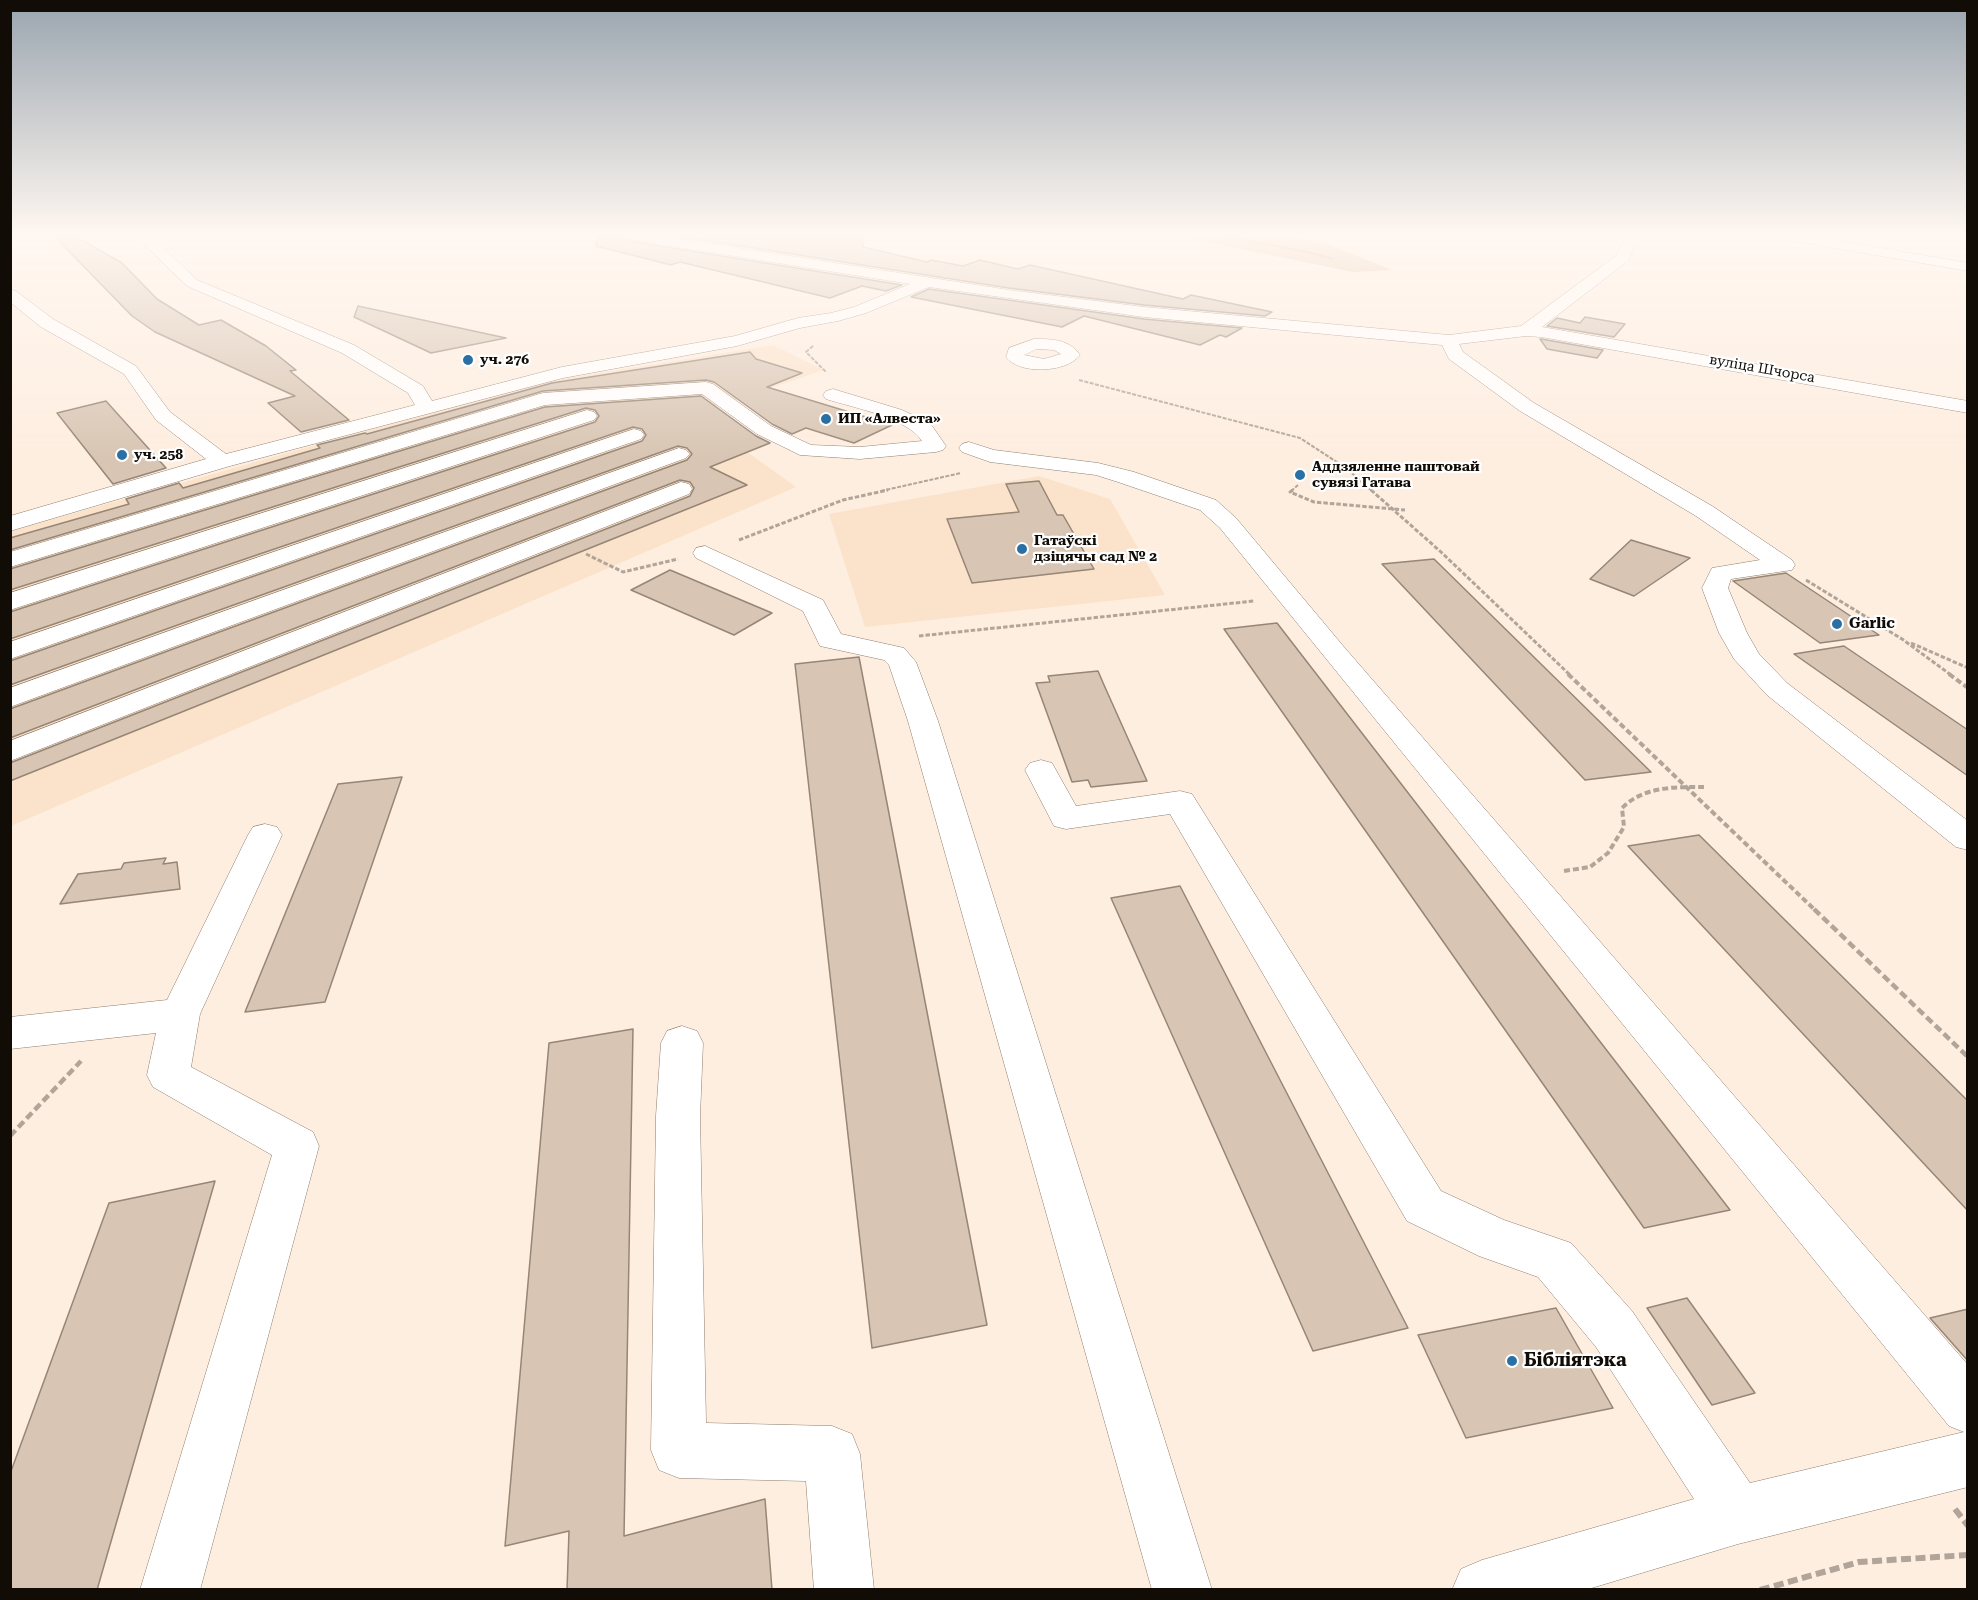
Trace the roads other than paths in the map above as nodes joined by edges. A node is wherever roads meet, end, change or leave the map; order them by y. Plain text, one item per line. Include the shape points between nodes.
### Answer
1 (30, 310) edge
2 (254, 310) edge
3 (861, 310) edge
4 (1125, 310) edge
5 (1554, 310) edge
6 (1526, 331) junction
7 (1449, 340) junction
8 (833, 395) dead end
9 (1968, 407) edge
10 (426, 408) junction
11 (587, 416) dead end
12 (634, 435) dead end
13 (969, 448) dead end
14 (679, 454) dead end
15 (222, 461) junction
16 (681, 489) dead end
17 (10, 524) edge
18 (705, 553) road end
19 (10, 560) edge
20 (10, 602) edge
21 (10, 651) edge
22 (10, 698) edge
23 (10, 752) edge
24 (1041, 770) dead end
25 (265, 835) dead end
26 (1968, 839) edge
27 (180, 1014) junction
28 (10, 1033) edge
29 (682, 1043) dead end
30 (1968, 1407) edge
31 (1968, 1459) edge
32 (1738, 1515) junction
33 (170, 1590) edge
34 (844, 1590) edge
35 (1182, 1590) edge
36 (1482, 1590) edge

1 - 15 street via 130,370 163,416
2 - 10 street via 374,363 416,390
3 - 10 street via 737,341 562,373
4 - 7 street, вуліца Шчорса
5 - 6 street
6 - 7 street, вуліца Шчорса
6 - 9 street, вуліца Шчорса
7 - 26 street via 1455,355 1527,407 1704,511 1783,565 1720,573 1715,588 1748,659 1777,689
8 - 19 street via 923,427 936,446 860,453 807,452 764,430 706,388 543,399
10 - 15 street
11 - 20 street
12 - 21 street
13 - 30 street via 990,456 1098,469 1208,505 1236,531 1334,653
14 - 22 street
15 - 17 street
16 - 23 street
18 - 35 street via 814,606 830,640 894,654 902,662 923,721
24 - 32 street via 1066,818 1180,802 1424,1206 1496,1240 1554,1260 1614,1329
25 - 27 street
27 - 28 street
27 - 33 street via 168,1075 297,1146
29 - 34 street via 678,1116 679,1450 832,1454
31 - 32 street
32 - 36 street

